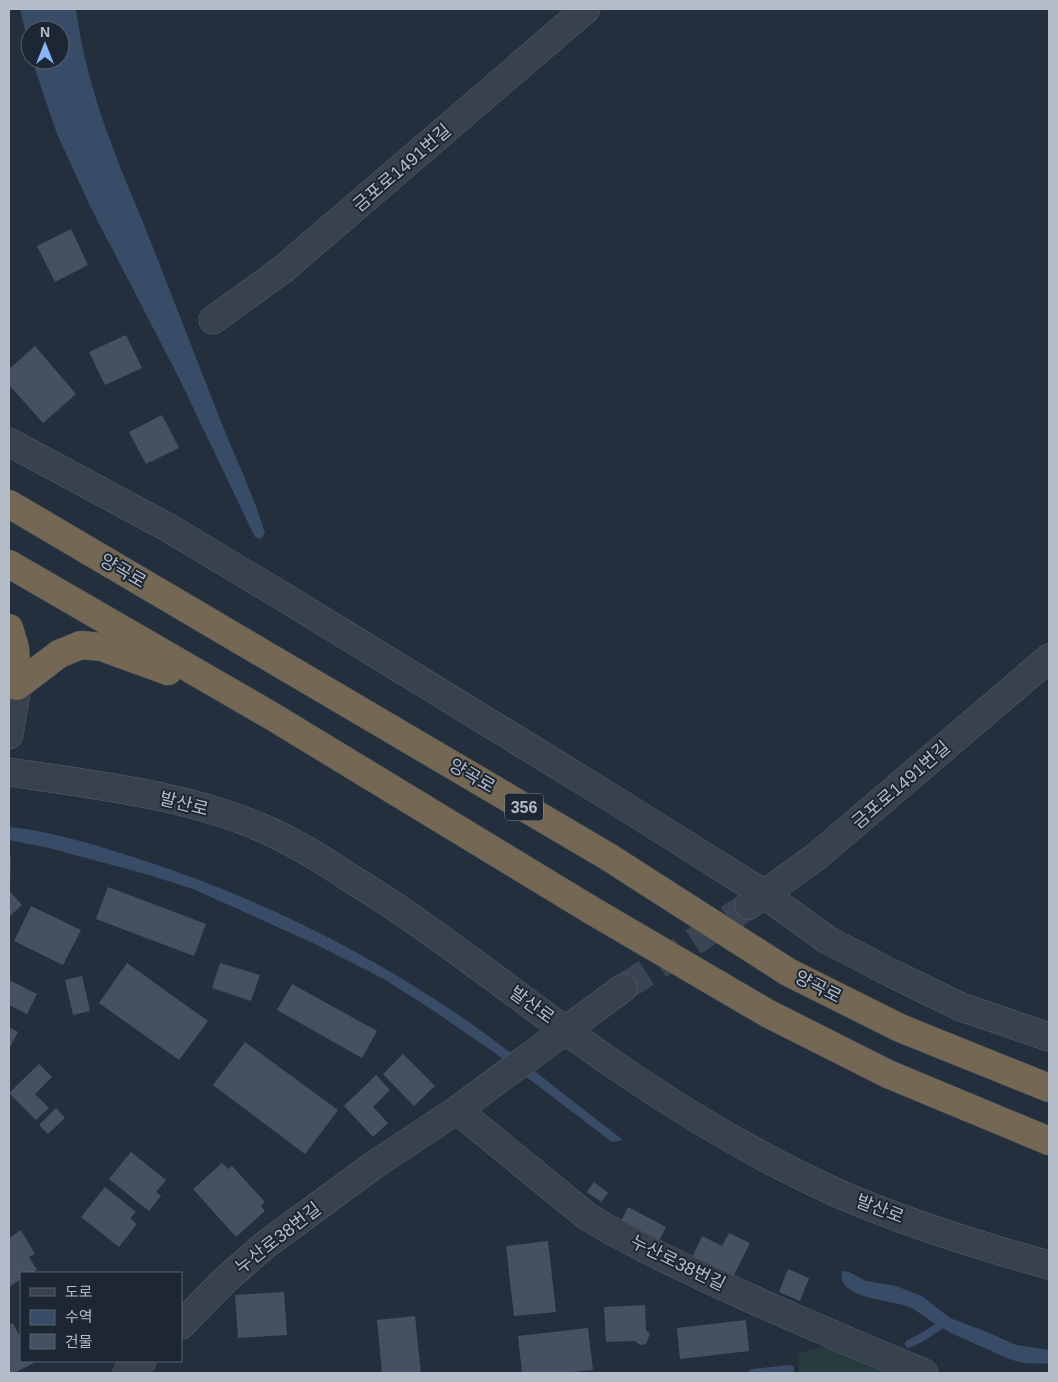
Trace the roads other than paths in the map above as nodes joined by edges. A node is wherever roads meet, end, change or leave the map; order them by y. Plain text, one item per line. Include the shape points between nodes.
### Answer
1 (586, 9) edge
2 (212, 320) dead end
3 (9, 442) edge
4 (9, 504) edge
5 (9, 564) edge
6 (9, 628) edge
7 (1049, 658) edge
8 (17, 686) junction
9 (270, 715) junction
10 (9, 736) edge
11 (9, 772) edge
12 (756, 900) junction
13 (623, 988) tunnel mouth
14 (565, 1030) junction
15 (1049, 1037) edge
16 (1049, 1088) edge
17 (457, 1110) junction
18 (1049, 1141) edge
19 (1049, 1265) edge
20 (182, 1324) edge
21 (141, 1362) edge
22 (127, 1373) edge
23 (924, 1373) edge

1 - 2 street, 금포로1491번길 via 282,270
3 - 12 street via 126,504 596,788
4 - 16 highway, 양곡로 / 356 via 607,856 788,972 900,1028
5 - 9 highway
6 - 8 highway via 15,648
7 - 12 street, 금포로1491번길 via 817,856
8 - 9 highway via 59,654 81,645 102,647 154,665
8 - 10 street
9 - 18 highway via 767,1014 888,1074
11 - 14 street, 발산로 via 183,803 271,832 395,905
12 - 15 street via 960,1007
13 - 14 street, 누산로38번길
14 - 17 street, 누산로38번길
14 - 19 street, 발산로 via 690,1114 844,1196 1002,1252
17 - 20 street, 누산로38번길 via 374,1165 265,1245 224,1280
17 - 23 street, 누산로38번길 via 602,1225 743,1296
21 - 22 street

